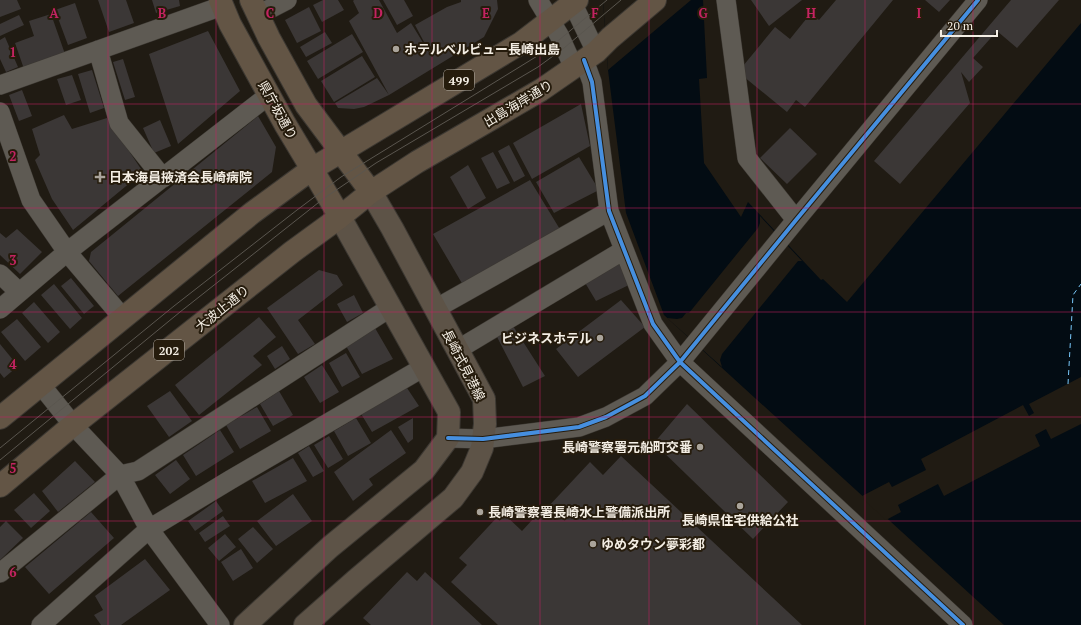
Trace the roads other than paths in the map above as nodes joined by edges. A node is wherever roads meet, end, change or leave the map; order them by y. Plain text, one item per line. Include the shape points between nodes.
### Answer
1 (287, 0) edge
2 (538, 0) edge
3 (655, 0) edge
4 (726, 0) edge
5 (978, 0) edge
6 (573, 1) edge
7 (221, 3) edge
8 (255, 7) edge
9 (550, 20) junction
10 (98, 50) junction
11 (590, 56) junction
12 (0, 85) edge
13 (269, 95) junction
14 (0, 112) edge
15 (341, 151) junction
16 (312, 169) junction
17 (163, 178) junction
18 (371, 192) junction
19 (609, 211) junction
20 (340, 217) junction
21 (790, 226) junction
22 (624, 250) junction
23 (67, 252) junction
24 (0, 274) edge
25 (19, 292) junction
26 (391, 307) junction
27 (0, 309) edge
28 (436, 309) junction
29 (123, 318) junction
30 (457, 350) junction
31 (680, 362) junction
32 (424, 367) junction
33 (41, 385) junction
34 (0, 418) edge
35 (73, 425) junction
36 (448, 438) junction
37 (483, 439) junction
38 (120, 475) junction
39 (0, 486) edge
40 (149, 529) junction
41 (0, 573) edge
42 (41, 625) edge
43 (220, 625) edge
44 (245, 625) edge
45 (305, 625) edge
46 (963, 625) edge

1 - 8 street
2 - 9 street
3 - 11 highway, 出島海岸通り
4 - 21 street via 747,158
5 - 21 street
6 - 9 highway, 499
6 - 11 street
7 - 10 street
7 - 13 highway, 県庁坂通り
8 - 15 highway, 県庁坂通り via 272,44 306,105
9 - 11 street
9 - 15 highway, 499 via 522,43
10 - 12 street
10 - 17 street via 119,123
11 - 18 highway, 出島海岸通り via 540,90
11 - 19 street
13 - 16 highway, 県庁坂通り
13 - 17 street
14 - 23 street via 31,200
15 - 16 highway
15 - 18 highway, 県庁坂通り
16 - 20 highway, 県庁坂通り
16 - 29 highway via 252,213
17 - 23 street
18 - 20 highway, 大波止通り / 202
18 - 28 main road, 長崎式見港線
19 - 22 street
19 - 28 street
20 - 26 main road
20 - 35 highway, 大波止通り / 202
21 - 31 street
22 - 30 street
22 - 31 street via 653,324
23 - 25 street
23 - 29 street
24 - 25 street
25 - 27 street
26 - 32 main road
26 - 38 street via 138,471
28 - 30 main road, 長崎式見港線
29 - 33 highway
30 - 37 main road, 長崎式見港線 via 484,399
31 - 37 street via 645,396 606,417 579,426
31 - 46 street
32 - 36 main road via 449,412
32 - 40 street
33 - 34 highway
33 - 35 street
35 - 38 street
35 - 39 highway, 大波止通り / 202
36 - 37 street
36 - 44 main road via 424,470 330,547
37 - 45 main road, 長崎式見港線 via 472,472 453,498
38 - 40 street
38 - 41 street
40 - 42 street
40 - 43 street

